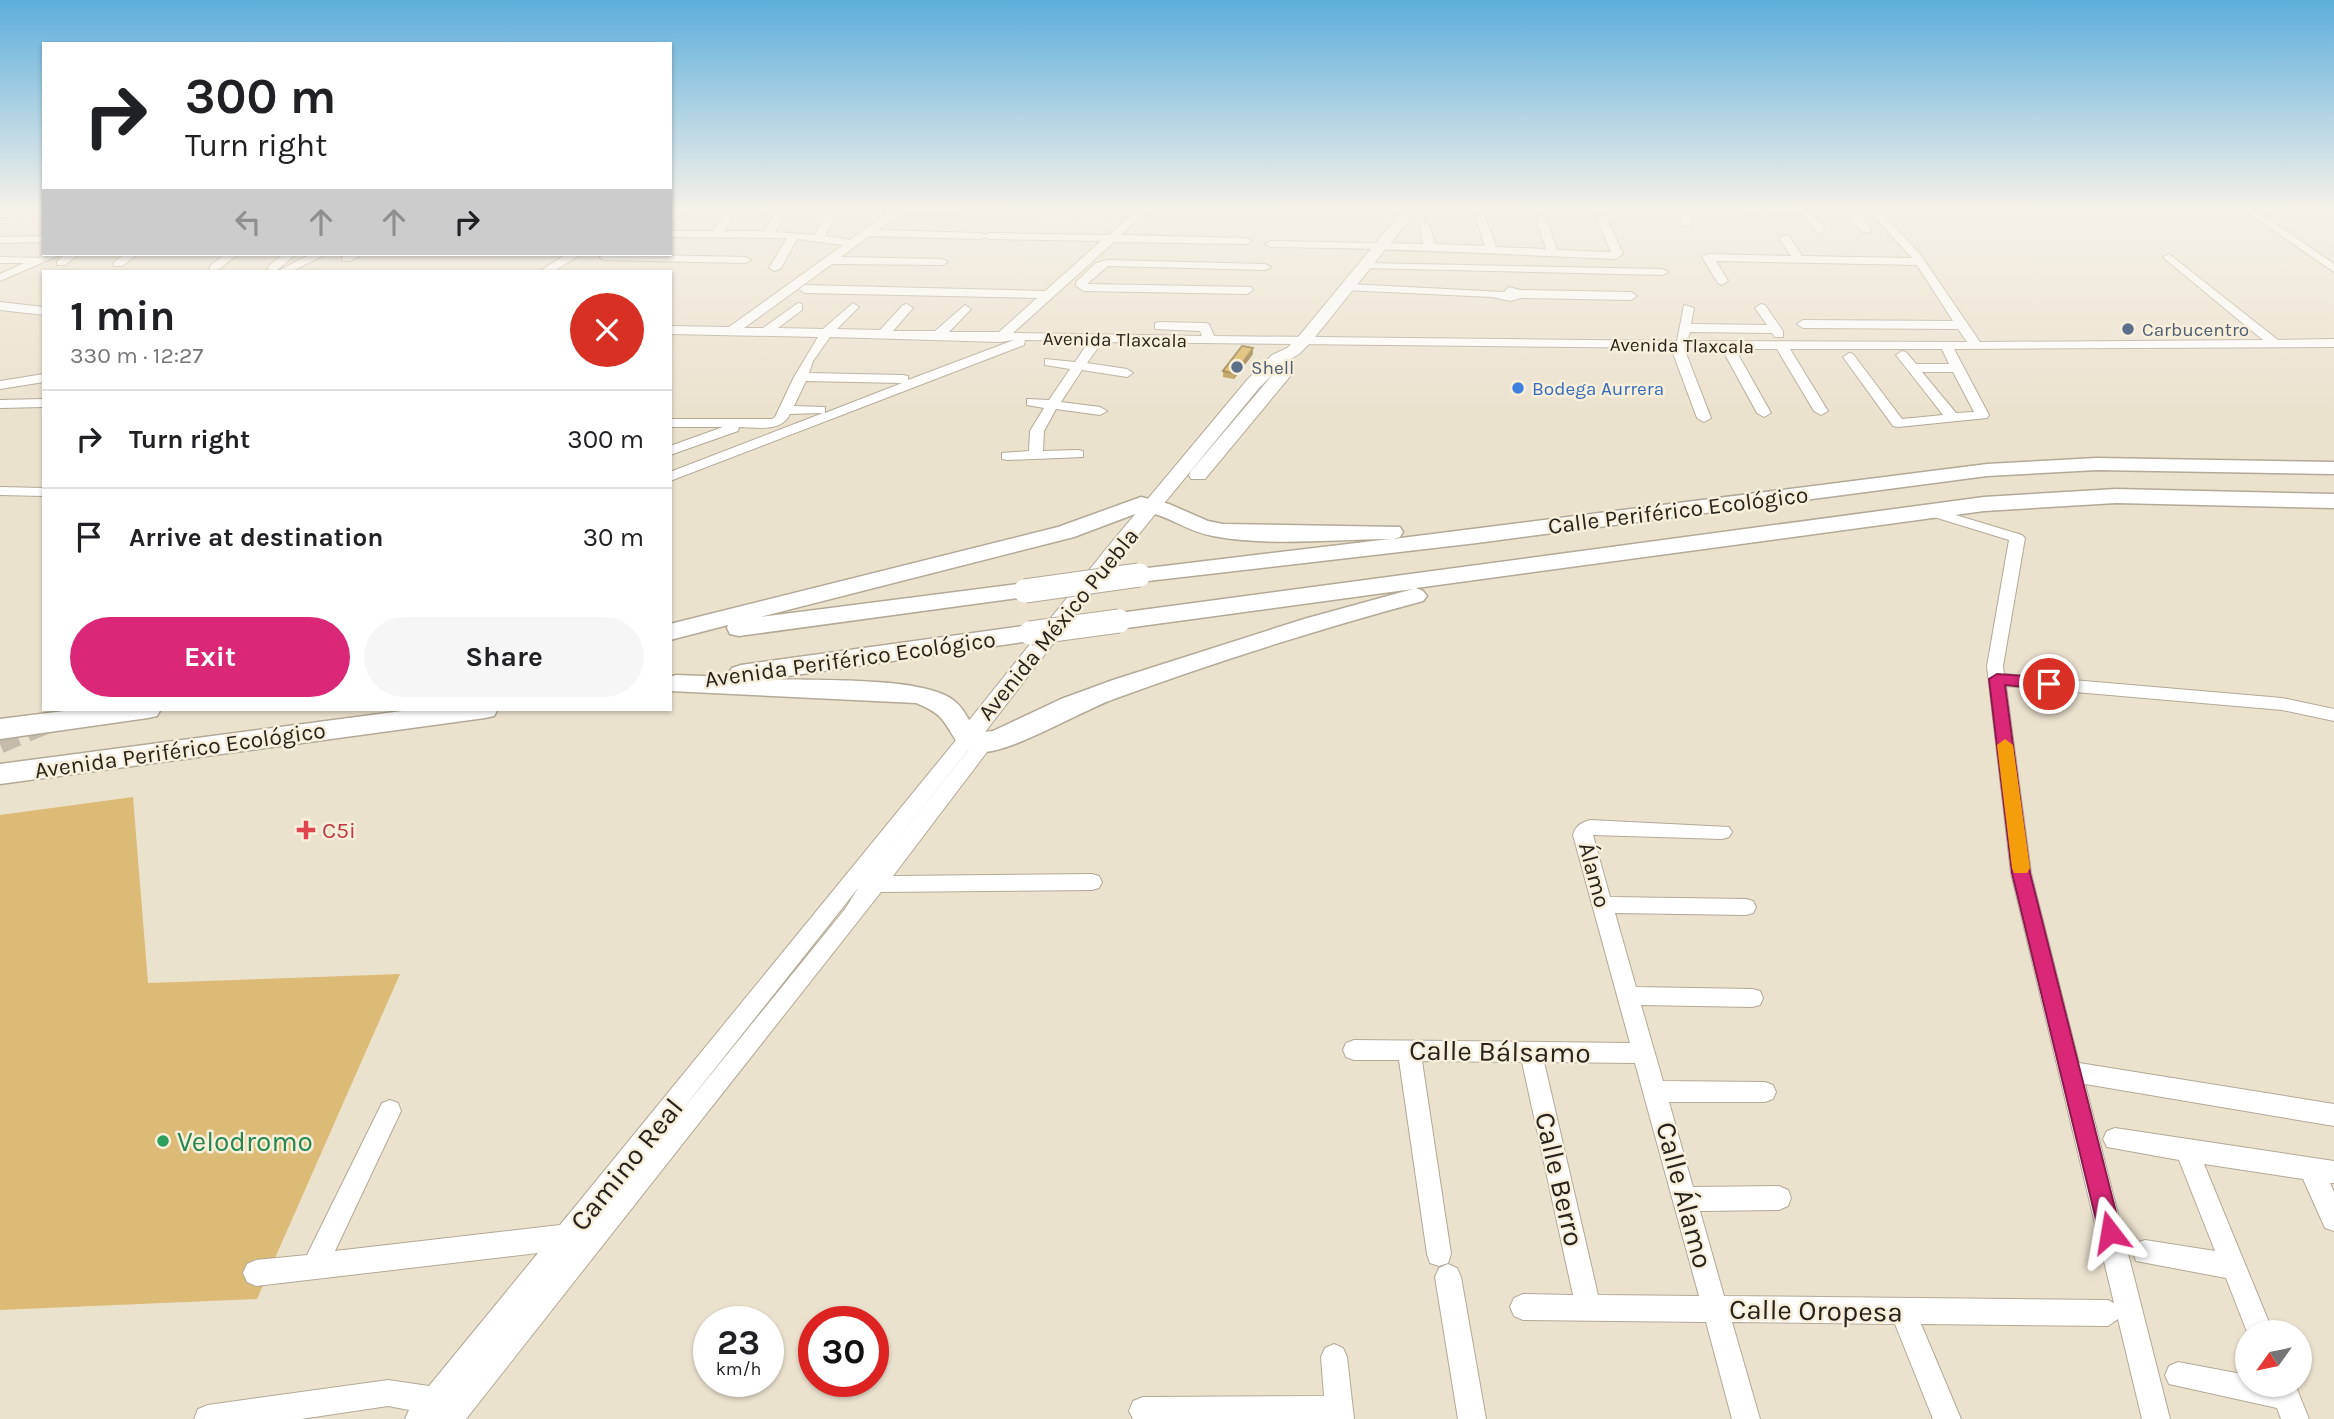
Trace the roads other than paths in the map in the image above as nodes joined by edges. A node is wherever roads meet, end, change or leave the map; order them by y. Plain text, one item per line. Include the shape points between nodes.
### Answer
1 (805, 276) edge
2 (1067, 276) edge
3 (1087, 276) edge
4 (1358, 276) edge
5 (1719, 276) edge
6 (1929, 276) edge
7 (2193, 276) edge
8 (1722, 281) dead end
9 (1348, 288) junction
10 (805, 289) dead end
11 (1247, 290) dead end
12 (1046, 295) junction
13 (1631, 297) dead end
14 (0, 306) edge
15 (798, 307) dead end
16 (853, 307) dead end
17 (907, 308) dead end
18 (1761, 308) dead end
19 (965, 309) dead end
20 (1688, 309) dead end
21 (42, 311) edge
22 (1803, 324) dead end
23 (1159, 326) dead end
24 (1875, 326) junction
25 (1962, 326) junction
26 (672, 330) edge
27 (732, 331) junction
28 (767, 331) junction
29 (826, 333) junction
30 (883, 334) junction
31 (938, 335) junction
32 (1779, 337) junction
33 (1000, 338) junction
34 (1030, 338) junction
35 (1098, 338) junction
36 (1682, 339) junction
37 (1209, 340) junction
38 (1888, 342) junction
39 (2276, 344) junction
40 (2334, 344) edge
41 (1299, 345) junction
42 (1976, 345) junction
43 (1727, 346) junction
44 (1949, 349) junction
45 (1902, 355) dead end
46 (1849, 357) dead end
47 (1050, 362) dead end
48 (1079, 365) junction
49 (1913, 368) junction
50 (1959, 368) junction
51 (1127, 373) dead end
52 (800, 377) junction
53 (42, 378) edge
54 (903, 379) dead end
55 (0, 385) edge
56 (1032, 402) dead end
57 (42, 403) edge
58 (0, 404) edge
59 (1052, 405) junction
60 (786, 410) junction
61 (820, 411) dead end
62 (1100, 411) dead end
63 (1822, 411) dead end
64 (1764, 413) dead end
65 (1704, 418) dead end
66 (1953, 418) junction
67 (775, 423) junction
68 (672, 424) edge
69 (744, 424) junction
70 (789, 432) junction
71 (672, 450) edge
72 (1036, 454) junction
73 (1078, 454) dead end
74 (1007, 456) dead end
75 (2334, 468) edge
76 (672, 476) edge
77 (0, 492) edge
78 (42, 492) edge
79 (2334, 501) edge
80 (1161, 508) junction
81 (1926, 510) junction
82 (1477, 536) junction
83 (1471, 575) junction
84 (1025, 591) joint
85 (1030, 633) joint
86 (672, 634) edge
87 (672, 635) edge
88 (1997, 679) junction
89 (673, 684) edge
90 (133, 711) edge
91 (470, 711) edge
92 (2334, 715) edge
93 (0, 729) edge
94 (975, 741) junction
95 (0, 774) edge
96 (1722, 832) dead end
97 (854, 880) junction
98 (1092, 882) dead end
99 (874, 886) junction
100 (1603, 905) junction
101 (1746, 907) dead end
102 (842, 912) junction
103 (1629, 996) junction
104 (1752, 998) dead end
105 (1354, 1050) dead end
106 (1409, 1050) junction
107 (1531, 1052) junction
108 (1645, 1053) junction
109 (2070, 1072) junction
110 (1656, 1091) junction
111 (1765, 1092) dead end
112 (390, 1111) dead end
113 (2334, 1115) edge
114 (2115, 1139) dead end
115 (2187, 1150) junction
116 (2322, 1170) edge
117 (1779, 1198) dead end
118 (1685, 1199) junction
119 (2334, 1219) edge
120 (565, 1237) junction
121 (2145, 1252) dead end
122 (314, 1267) junction
123 (2234, 1267) junction
124 (256, 1273) dead end
125 (1523, 1307) dead end
126 (1588, 1307) junction
127 (1716, 1309) junction
128 (1903, 1311) junction
129 (2108, 1313) dead end
130 (2255, 1320) edge
131 (1334, 1357) dead end
132 (2178, 1375) dead end
133 (2287, 1400) edge
134 (448, 1408) edge
135 (1143, 1411) dead end
136 (1339, 1414) edge
137 (208, 1419) edge
138 (419, 1419) edge
139 (1472, 1419) edge
140 (1746, 1419) edge
141 (1947, 1419) edge
142 (2156, 1419) edge

1 - 27 street
2 - 12 street
3 - 11 street via 1080,286
4 - 9 main road, Avenida México Puebla
5 - 8 street
6 - 25 street
7 - 39 street
9 - 13 street via 1510,297
9 - 41 main road, Avenida México Puebla
10 - 12 street
12 - 33 street
14 - 21 street
15 - 28 street
16 - 29 street
17 - 30 street
18 - 32 street
19 - 31 street
20 - 36 street
22 - 24 street
23 - 37 street via 1205,327
24 - 25 street
24 - 38 street
25 - 42 street
26 - 27 street, Avenida Tlaxcala
27 - 28 street, Avenida Tlaxcala
28 - 29 street, Avenida Tlaxcala
29 - 30 street, Avenida Tlaxcala
29 - 52 street
30 - 31 street, Avenida Tlaxcala
31 - 33 street, Avenida Tlaxcala
32 - 36 street
32 - 38 street, Avenida Tlaxcala
32 - 43 street, Avenida Tlaxcala
32 - 63 street
33 - 34 street, Avenida Tlaxcala
34 - 35 street, Avenida Tlaxcala
34 - 70 street, Avenida Tlaxcala
35 - 37 street, Avenida Tlaxcala
35 - 48 street
36 - 41 street, Avenida Tlaxcala
36 - 43 street, Avenida Tlaxcala
36 - 65 street
37 - 41 street, Avenida Tlaxcala
38 - 44 street, Avenida Tlaxcala
39 - 40 street, Avenida Tlaxcala
39 - 42 street, Avenida Tlaxcala
41 - 80 main road, Avenida México Puebla via 1290,364
42 - 44 street, Avenida Tlaxcala
43 - 64 street
44 - 50 street
45 - 49 street
46 - 66 street via 1898,423
47 - 48 street
48 - 51 street
48 - 59 street
49 - 50 street
49 - 66 street
50 - 66 street via 1982,415
52 - 54 street
52 - 60 street
53 - 55 street
56 - 59 street
57 - 58 street
59 - 62 street
59 - 72 street via 1036,437
60 - 61 street
60 - 67 street
67 - 69 street
67 - 70 street
68 - 69 street
69 - 71 street
70 - 76 street, Avenida Tlaxcala
72 - 73 street
72 - 74 street
75 - 82 highway, Calle Periférico Ecológico via 2097,464 1987,470
77 - 78 street
79 - 81 highway, Calle Periférico Ecológico via 2116,496
80 - 82 highway via 1186,522 1223,531
80 - 86 highway via 1141,504 1066,533
80 - 94 main road, Avenida México Puebla via 1128,557
81 - 83 highway, Calle Periférico Ecológico
81 - 88 street via 2017,538 1995,666
82 - 84 highway, Calle Periférico Ecológico, bridge
83 - 85 highway, Calle Periférico Ecológico, bridge
83 - 94 highway via 1448,587 1088,698 1002,739
84 - 87 highway, Avenida Periférico Ecológico
85 - 89 highway, Avenida Periférico Ecológico
88 - 92 street via 2282,704
88 - 109 street via 2021,873
89 - 94 highway via 917,694 942,705 958,729
90 - 93 highway, Avenida Periférico Ecológico
91 - 95 highway, Avenida Periférico Ecológico
94 - 97 street, Avenida México Puebla
94 - 99 street, Avenida México Puebla
96 - 100 street, Álamo via 1584,830
97 - 99 street
97 - 102 street, Avenida México Puebla
98 - 99 street
99 - 102 street, Avenida México Puebla
100 - 101 street
100 - 103 street, Álamo
102 - 120 street, Camino Real
102 - 134 street, Camino Real
103 - 104 street
103 - 108 street, Álamo
105 - 106 street, Calle Bálsamo
106 - 107 street, Calle Bálsamo
106 - 139 street
107 - 108 street, Calle Bálsamo
107 - 126 street, Calle Berro
108 - 110 street, Calle Álamo
109 - 113 street
109 - 142 street
110 - 111 street
110 - 118 street, Calle Álamo
112 - 122 street
114 - 115 street
115 - 116 street
115 - 123 street
116 - 119 street
117 - 118 street
118 - 127 street, Calle Álamo
120 - 122 street
120 - 134 street, Camino Real
121 - 123 street
122 - 124 street
123 - 130 street
125 - 126 street, Calle Oropesa
126 - 127 street, Calle Oropesa
127 - 128 street, Calle Oropesa
127 - 140 street, Calle Álamo
128 - 129 street, Calle Oropesa
128 - 141 street
131 - 136 street
132 - 133 street
134 - 137 street via 387,1393
134 - 138 street, Camino Real
135 - 136 street

